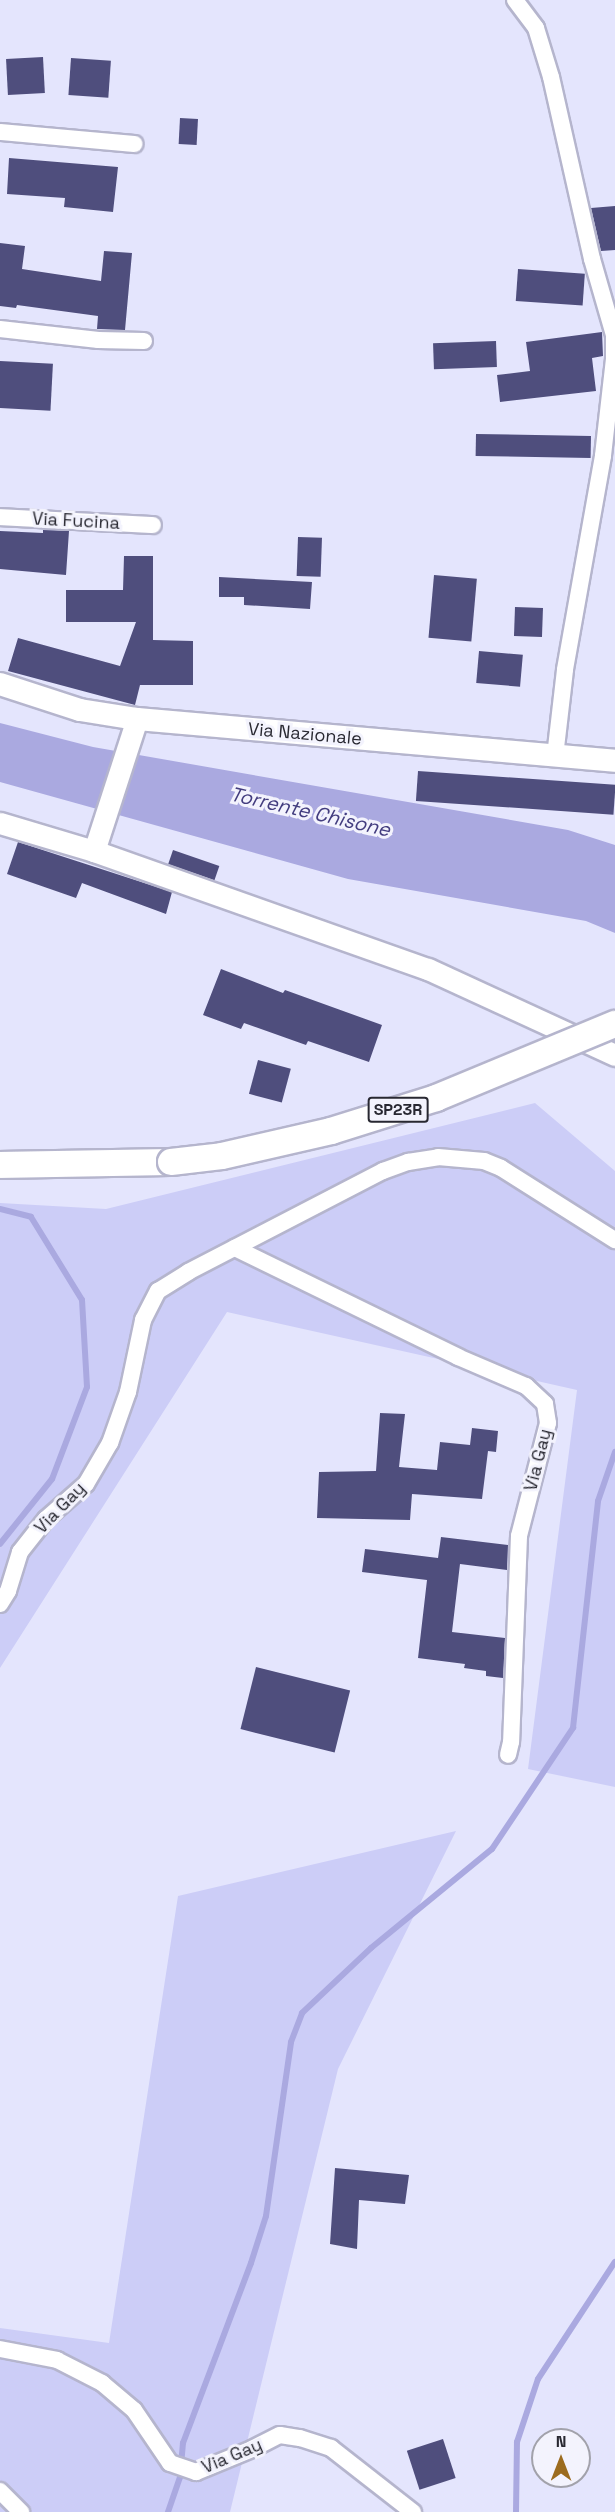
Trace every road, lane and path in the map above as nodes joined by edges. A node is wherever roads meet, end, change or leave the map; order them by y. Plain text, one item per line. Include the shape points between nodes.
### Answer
1 (515, 0) edge
2 (0, 132) edge
3 (134, 144) dead end
4 (0, 329) edge
5 (144, 341) dead end
6 (0, 517) edge
7 (153, 525) dead end
8 (0, 684) edge
9 (137, 719) junction
10 (555, 756) junction
11 (615, 761) edge
12 (0, 823) edge
13 (94, 851) junction
14 (615, 1024) edge
15 (615, 1055) edge
16 (0, 1165) edge
17 (615, 1240) edge
18 (235, 1248) junction
19 (0, 1604) edge
20 (508, 1755) dead end
21 (0, 2349) edge
22 (0, 2492) edge
23 (21, 2512) edge
24 (413, 2512) edge

1 - 10 street via 536,28 551,77 592,259 614,335 603,456 565,670
2 - 3 street
4 - 5 street via 56,337
6 - 7 street, Via Fucina
8 - 9 main road, Via Nazionale via 80,710
9 - 10 main road, Via Nazionale
9 - 13 street
10 - 11 main road, Via Nazionale
12 - 13 street
13 - 15 street via 428,969
14 - 16 main road, SP23R, bridge via 436,1098 331,1131 222,1156 171,1162
17 - 18 street, Via Gay via 501,1168 484,1161 438,1157 408,1162 383,1172
18 - 19 street, Via Gay via 158,1291 143,1320 128,1392 110,1443 86,1484 46,1519 20,1552
18 - 20 street, Via Gay via 526,1386 545,1404 546,1434 519,1536
21 - 24 street, Via Gay via 57,2360 102,2383 134,2410 170,2463 196,2472 280,2435 300,2438 331,2448
22 - 23 street

